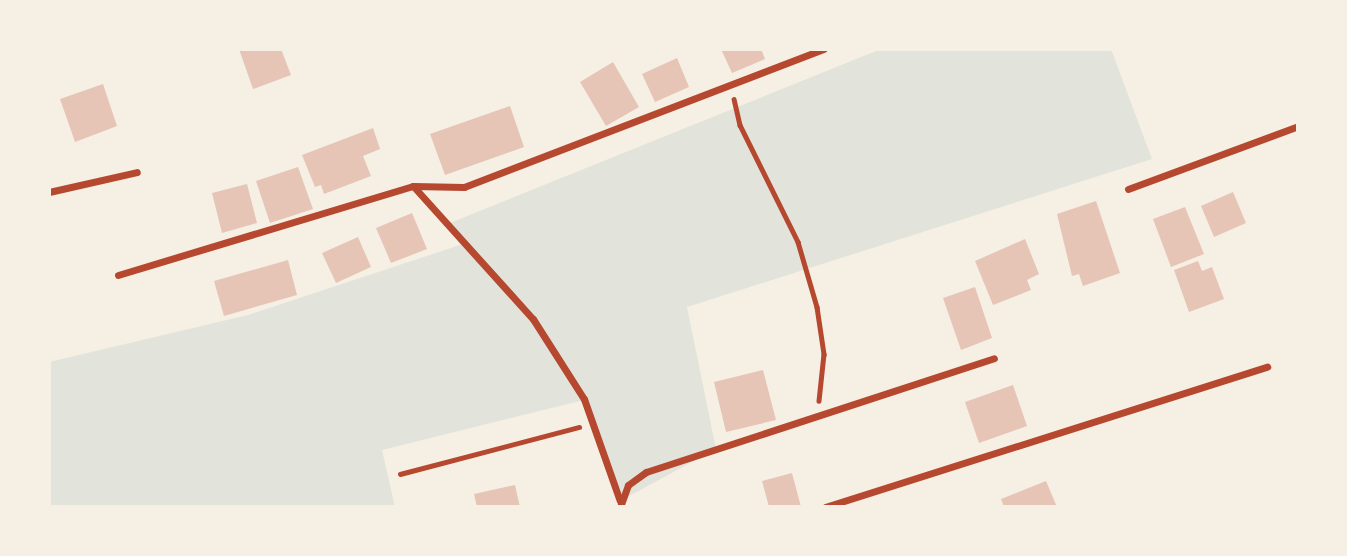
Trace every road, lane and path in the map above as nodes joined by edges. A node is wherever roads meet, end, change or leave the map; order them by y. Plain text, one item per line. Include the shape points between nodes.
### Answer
1 (823, 49) edge
2 (730, 85) junction
3 (1298, 126) edge
4 (137, 172) dead end
5 (413, 186) junction
6 (1128, 189) dead end
7 (49, 192) edge
8 (118, 275) dead end
9 (994, 358) dead end
10 (1267, 366) dead end
11 (818, 416) junction
12 (593, 423) junction
13 (400, 474) dead end
14 (620, 504) edge
15 (825, 507) edge

1 - 2 street
2 - 5 street via 464,187
2 - 11 path via 740,125 798,242 817,307 824,354
3 - 6 street
4 - 7 street
5 - 8 street
5 - 12 street via 533,319
9 - 11 street
10 - 15 street
11 - 14 street via 646,472
12 - 13 path
12 - 14 street

